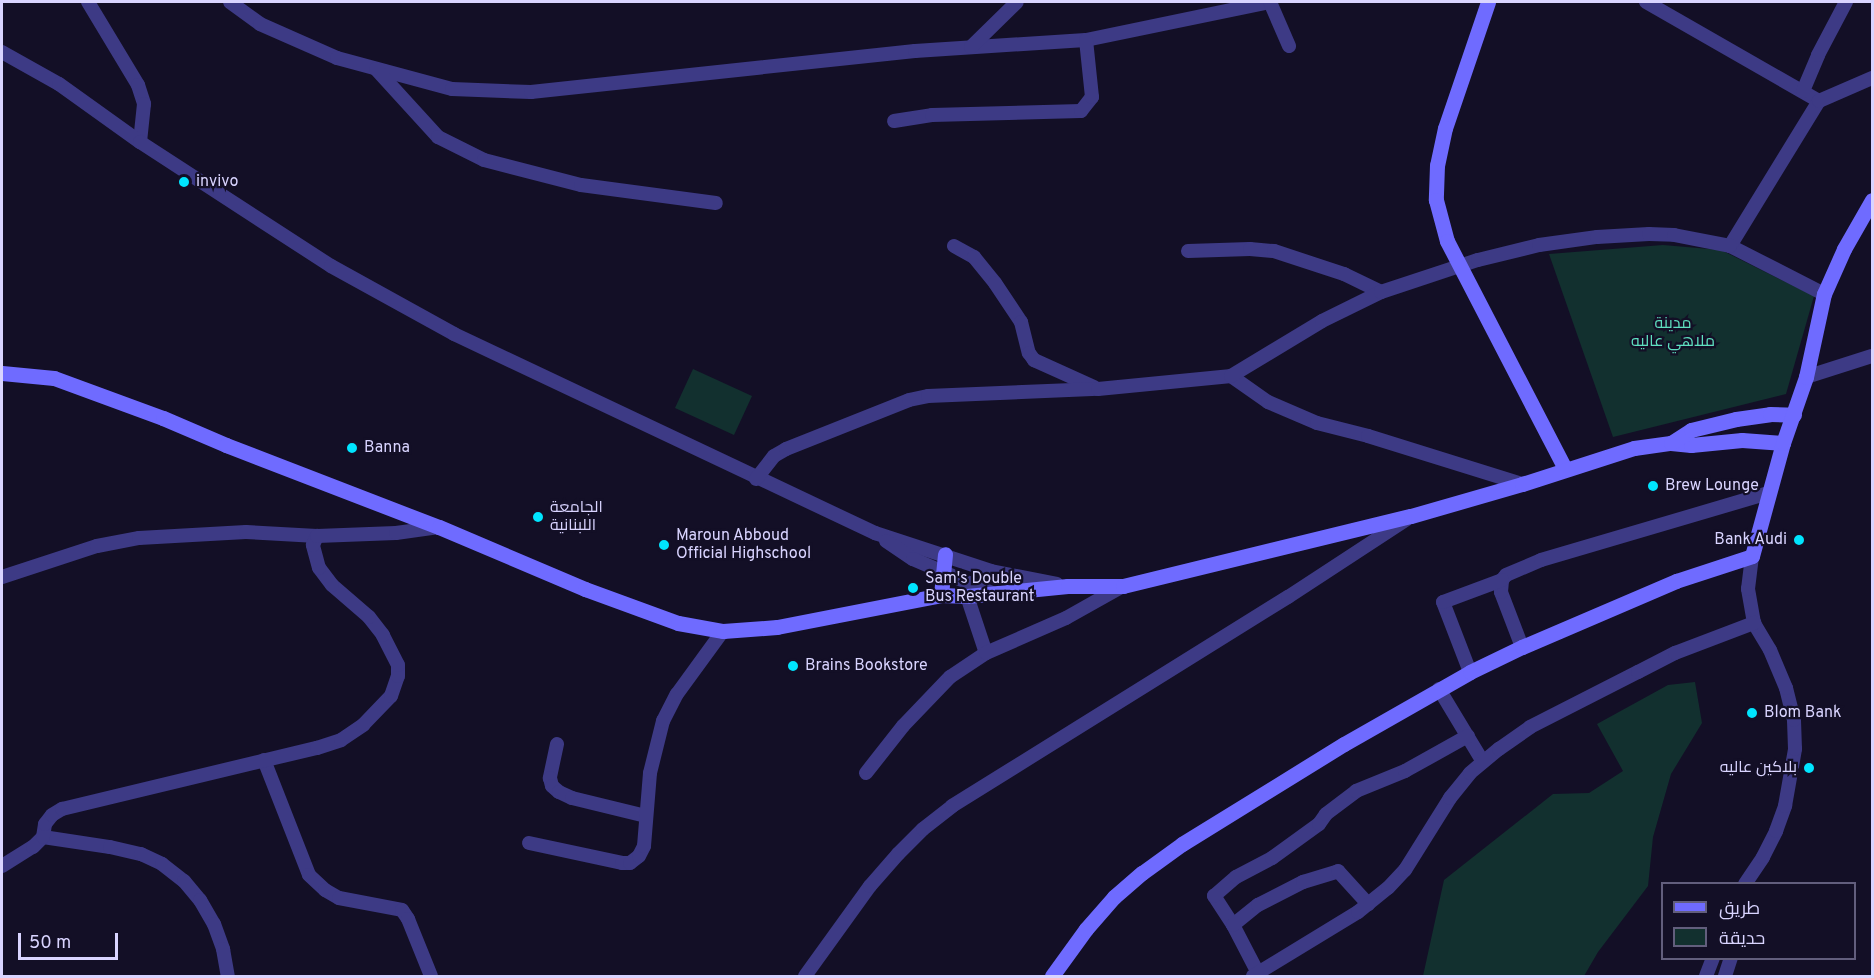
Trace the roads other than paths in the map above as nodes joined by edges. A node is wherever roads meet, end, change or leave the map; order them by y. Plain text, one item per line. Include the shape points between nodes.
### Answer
1 (88, 2) edge
2 (230, 2) edge
3 (1017, 2) edge
4 (1270, 2) edge
5 (1488, 2) edge
6 (1646, 2) edge
7 (1846, 2) edge
8 (1086, 40) junction
9 (1289, 46) dead end
10 (971, 47) junction
11 (2, 52) edge
12 (376, 69) junction
13 (1872, 78) edge
14 (1803, 91) junction
15 (1819, 100) junction
16 (894, 121) dead end
17 (140, 142) junction
18 (1872, 200) edge
19 (716, 202) dead end
20 (954, 246) dead end
21 (1730, 246) junction
22 (1188, 251) dead end
23 (1459, 266) junction
24 (1381, 292) junction
25 (1824, 294) junction
26 (1872, 356) edge
27 (2, 373) edge
28 (1231, 376) junction
29 (1806, 377) junction
30 (1098, 389) junction
31 (1794, 415) junction
32 (1744, 417) junction
33 (1742, 440) junction
34 (1671, 443) junction
35 (1783, 443) junction
36 (1565, 469) junction
37 (756, 478) junction
38 (1522, 484) junction
39 (1768, 493) junction
40 (1411, 516) junction
41 (439, 527) junction
42 (875, 533) junction
43 (317, 536) junction
44 (945, 554) junction
45 (1752, 555) junction
46 (941, 572) junction
47 (2, 577) edge
48 (1502, 580) junction
49 (1068, 585) junction
50 (1123, 586) junction
51 (994, 593) junction
52 (941, 595) junction
53 (967, 596) junction
54 (1754, 623) junction
55 (723, 631) junction
56 (1522, 646) junction
57 (986, 653) junction
58 (1470, 672) junction
59 (1439, 689) junction
60 (1468, 736) junction
61 (557, 744) dead end
62 (264, 760) junction
63 (1483, 762) junction
64 (866, 774) dead end
65 (646, 816) junction
66 (43, 837) junction
67 (528, 843) dead end
68 (1763, 857) junction
69 (2, 866) edge
70 (1746, 882) edge
71 (1756, 882) edge
72 (1368, 904) junction
73 (1233, 925) junction
74 (1712, 960) edge
75 (1730, 960) edge
76 (1256, 975) edge
77 (228, 976) edge
78 (431, 976) edge
79 (805, 976) edge
80 (1052, 976) edge
81 (1706, 976) edge
82 (1725, 976) edge

1 - 17 street via 138,85 144,104
2 - 12 street via 260,24 297,42
3 - 10 street
4 - 8 street
4 - 9 street
5 - 23 main road via 1444,128 1437,165 1439,218
6 - 14 street
7 - 14 street
8 - 10 street
8 - 16 street via 1092,97 1081,111 932,115
10 - 12 street via 531,92 452,89
11 - 17 street via 60,84
12 - 19 street via 438,137 484,160 581,185
13 - 15 street
14 - 15 street
15 - 21 street
17 - 37 street via 374,291 454,334
18 - 25 main road
20 - 30 street via 974,257 995,283 1021,322 1034,360
21 - 23 street via 1674,235 1597,237 1539,245
21 - 25 street
22 - 24 street via 1274,251 1344,274
23 - 24 street
23 - 36 main road
24 - 28 street via 1322,321
25 - 29 main road
26 - 29 street
27 - 41 main road via 54,378
28 - 30 street
28 - 38 street via 1268,402 1317,423
29 - 31 main road
30 - 37 street via 938,395 909,400 774,456
31 - 32 main road
31 - 35 main road
32 - 33 main road
32 - 34 main road via 1690,430
33 - 34 main road via 1691,446
33 - 35 main road
34 - 36 main road via 1634,448
35 - 39 main road
36 - 38 main road
37 - 42 street
38 - 40 main road
39 - 45 main road
39 - 48 street via 1541,560
40 - 50 main road
40 - 79 street via 923,828 870,886
41 - 43 street
41 - 55 main road via 678,623
42 - 44 street
42 - 46 street via 913,559
43 - 47 street via 246,532 140,537 97,546
43 - 62 street via 313,545 319,568 383,635 398,665 398,676 391,696 380,710 340,740
44 - 46 main road
44 - 49 street via 991,571
45 - 54 street via 1748,589
45 - 56 main road via 1676,581
46 - 51 street
46 - 52 main road
48 - 56 street via 1502,592
48 - 58 street via 1443,602
49 - 50 main road
49 - 51 main road
50 - 57 street via 1066,618
51 - 53 main road
52 - 53 main road
52 - 55 main road via 777,627
53 - 57 street
54 - 63 street via 1675,653 1530,727
54 - 68 street via 1786,688 1794,720 1795,749 1785,806
55 - 65 street via 677,694 663,721 650,773
56 - 58 main road
57 - 64 street via 950,677 922,703
58 - 59 main road
59 - 60 street
59 - 80 main road via 1266,791 1142,873 1086,929
60 - 63 street
60 - 73 street via 1405,771 1356,791 1272,858 1236,877 1214,896
61 - 65 street via 550,778 559,792
62 - 66 street via 62,809 45,824
62 - 78 street via 309,875 339,898 402,910
63 - 72 street via 1450,798 1405,870
65 - 67 street via 644,846 630,862
66 - 69 street
66 - 77 street via 141,854 162,864 200,900 214,924
68 - 70 street
68 - 71 street
72 - 73 street via 1338,872 1303,882 1258,905
72 - 76 street
73 - 76 street
74 - 81 street
75 - 82 street

